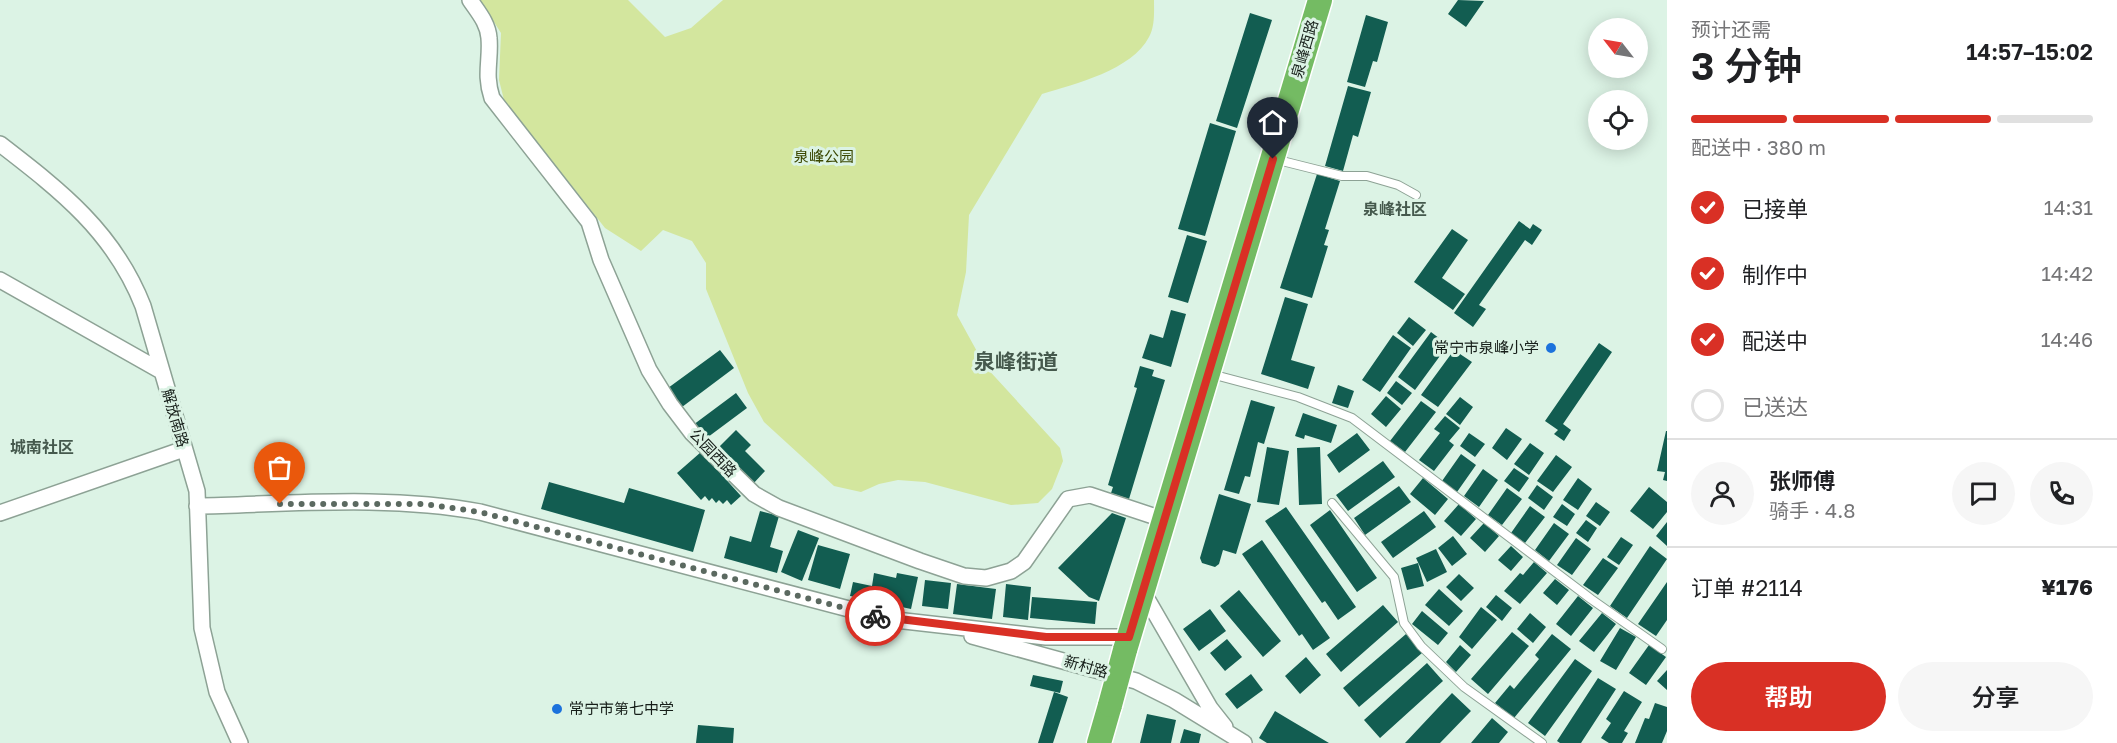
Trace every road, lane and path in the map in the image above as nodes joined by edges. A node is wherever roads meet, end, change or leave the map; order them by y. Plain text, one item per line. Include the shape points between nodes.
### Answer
1 (470, 0) edge
2 (1320, 0) edge
3 (0, 144) edge
4 (1273, 159) junction
5 (1416, 195) dead end
6 (0, 280) edge
7 (161, 371) junction
8 (1209, 374) junction
9 (184, 449) junction
10 (1332, 503) dead end
11 (197, 506) junction
12 (0, 513) edge
13 (1165, 520) junction
14 (1143, 592) junction
15 (915, 621) junction
16 (1127, 644) junction
17 (1662, 649) dead end
18 (1240, 740) edge
19 (240, 743) edge
20 (1099, 743) edge
21 (1542, 743) edge

1 - 13 street, 公园西路 via 484,19 489,37 486,82 492,98 589,222 601,260 649,370 670,404 692,433 754,494 779,508 920,561 964,576 986,578 1011,571 1024,562 1068,500 1090,495
2 - 4 highway, 泉峰西路
3 - 7 street, 解放南路 via 88,218 122,261 143,306
4 - 5 lane via 1342,176 1367,176
4 - 8 highway, 泉峰西路
6 - 7 street
7 - 9 street, 解放南路
8 - 13 highway, 泉峰西路
8 - 17 lane via 1298,397 1352,417
9 - 11 street, 解放南路 via 197,491
9 - 12 street
10 - 21 lane via 1394,577 1404,623 1421,646 1464,687
11 - 15 street, 新村路 via 401,503 450,507 887,619
11 - 19 street, 解放南路 via 202,628 217,692
13 - 14 highway, 泉峰西路
14 - 16 highway, 泉峰西路
14 - 18 street via 1210,708
15 - 16 street, 新村路
15 - 18 street, 新村路 via 1136,681
16 - 20 highway, 泉峰西路, bridge

